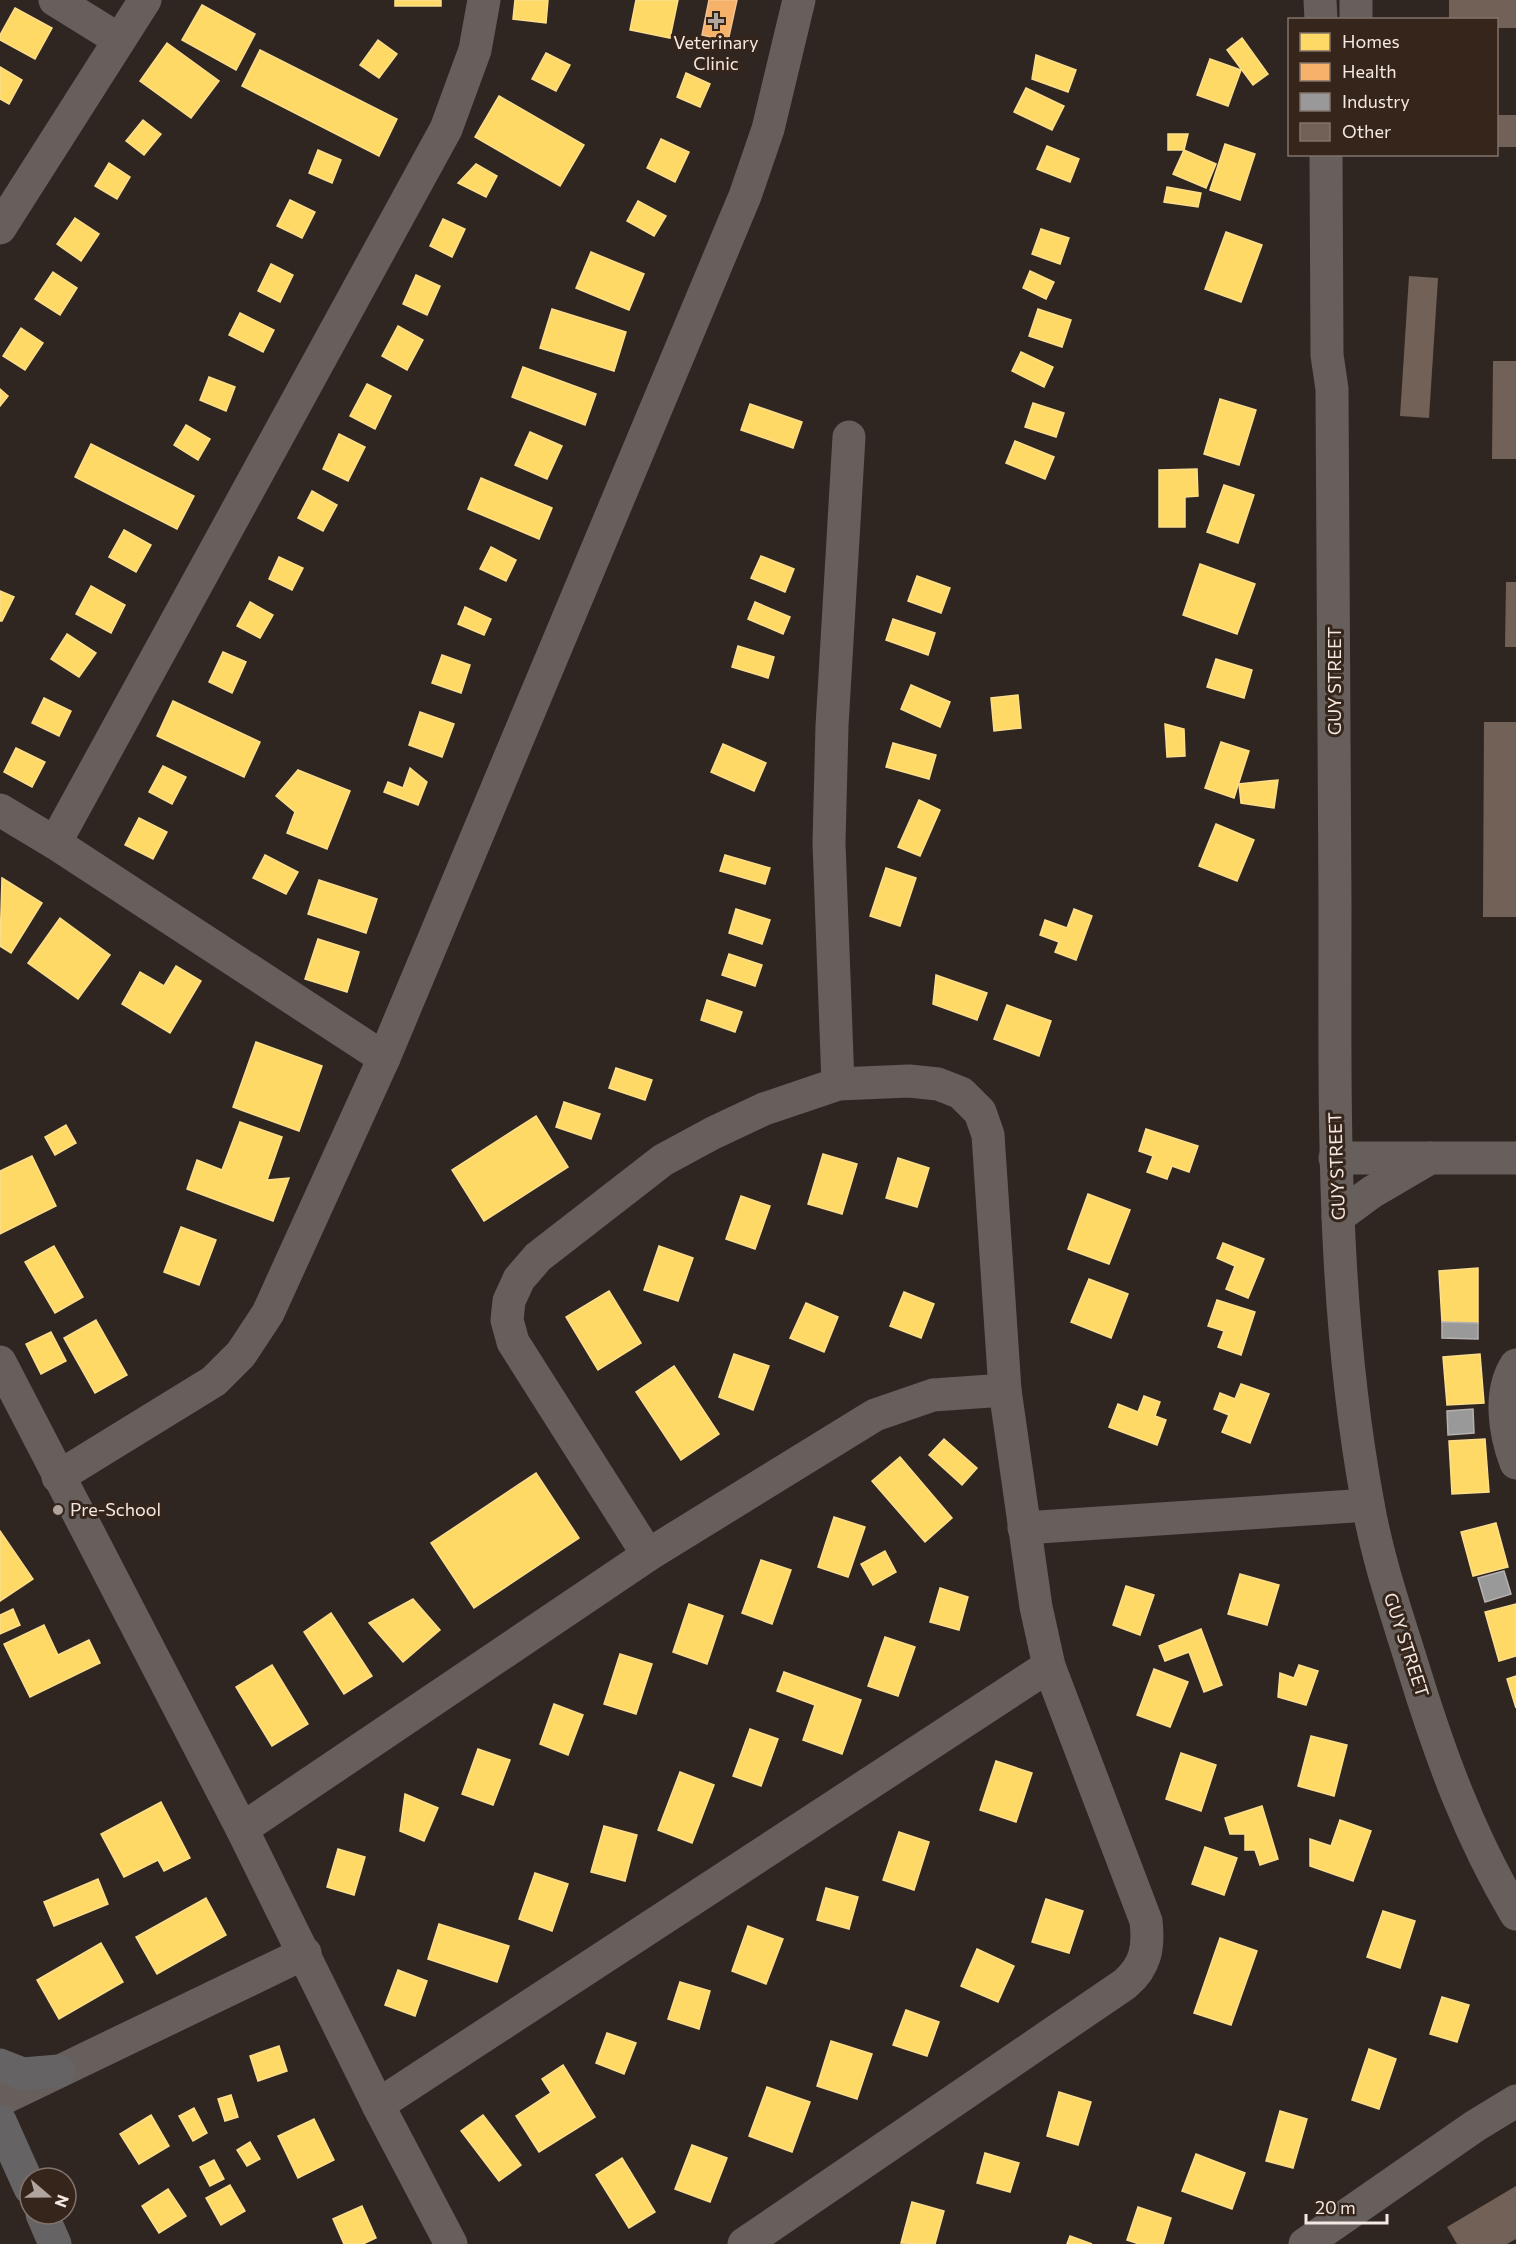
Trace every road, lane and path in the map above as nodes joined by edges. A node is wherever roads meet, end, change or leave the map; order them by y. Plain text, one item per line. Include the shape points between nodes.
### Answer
1 (55, 0) edge
2 (145, 0) edge
3 (484, 0) edge
4 (799, 0) edge
5 (1320, 0) edge
6 (1357, 0) edge
7 (1321, 18) edge
8 (1356, 18) edge
9 (118, 39) junction
10 (1326, 156) edge
11 (1349, 156) edge
12 (0, 228) edge
13 (1332, 390) junction
14 (849, 437) dead end
15 (0, 810) edge
16 (55, 843) junction
17 (384, 1058) junction
18 (838, 1084) junction
19 (1335, 1158) junction
20 (1432, 1158) junction
21 (1516, 1158) edge
22 (1338, 1217) junction
23 (0, 1362) edge
24 (1516, 1365) edge
25 (1005, 1390) junction
26 (1516, 1462) edge
27 (58, 1477) junction
28 (1368, 1505) junction
29 (1024, 1528) junction
30 (648, 1555) junction
31 (1049, 1666) junction
32 (242, 1830) junction
33 (1516, 1914) edge
34 (305, 1953) junction
35 (0, 2065) edge
36 (59, 2072) junction
37 (1516, 2079) edge
38 (0, 2100) edge
39 (1516, 2101) edge
40 (378, 2105) junction
41 (0, 2121) edge
42 (1475, 2126) junction
43 (20, 2166) edge
44 (47, 2226) edge
45 (55, 2244) edge
46 (451, 2244) edge
47 (744, 2244) edge
48 (1305, 2244) edge

1 - 9 street
2 - 9 street
3 - 16 street via 475,50 446,129
4 - 17 street via 768,129 745,196
5 - 7 street
6 - 8 street
9 - 12 street
10 - 13 street, GUY STREET via 1327,355
11 - 13 street, GUY STREET via 1342,354
13 - 19 street, GUY STREET
14 - 18 street via 829,843
15 - 16 street
16 - 17 street
17 - 27 street via 268,1313 241,1354 214,1381
18 - 25 street via 938,1084 961,1093 980,1112 988,1135
18 - 30 street via 764,1109 663,1160 538,1257 519,1279 509,1300 507,1320 513,1342
19 - 20 street
19 - 22 street, GUY STREET
20 - 21 street
20 - 22 street via 1372,1192
22 - 28 street, GUY STREET via 1345,1344
23 - 27 street
24 - 26 street via 1510,1374 1505,1407 1509,1445
25 - 29 street
25 - 30 street via 933,1395 875,1415
27 - 32 street
28 - 29 street
28 - 33 street, GUY STREET via 1391,1602 1434,1736 1476,1841
29 - 31 street
30 - 32 street
31 - 40 street
31 - 47 street via 1146,1921 1146,1956 1139,1973
32 - 34 street
34 - 36 street
34 - 40 street
35 - 36 main road via 23,2074
36 - 38 street
37 - 42 street
39 - 42 street
40 - 46 street
41 - 43 main road
42 - 48 street
44 - 45 main road

